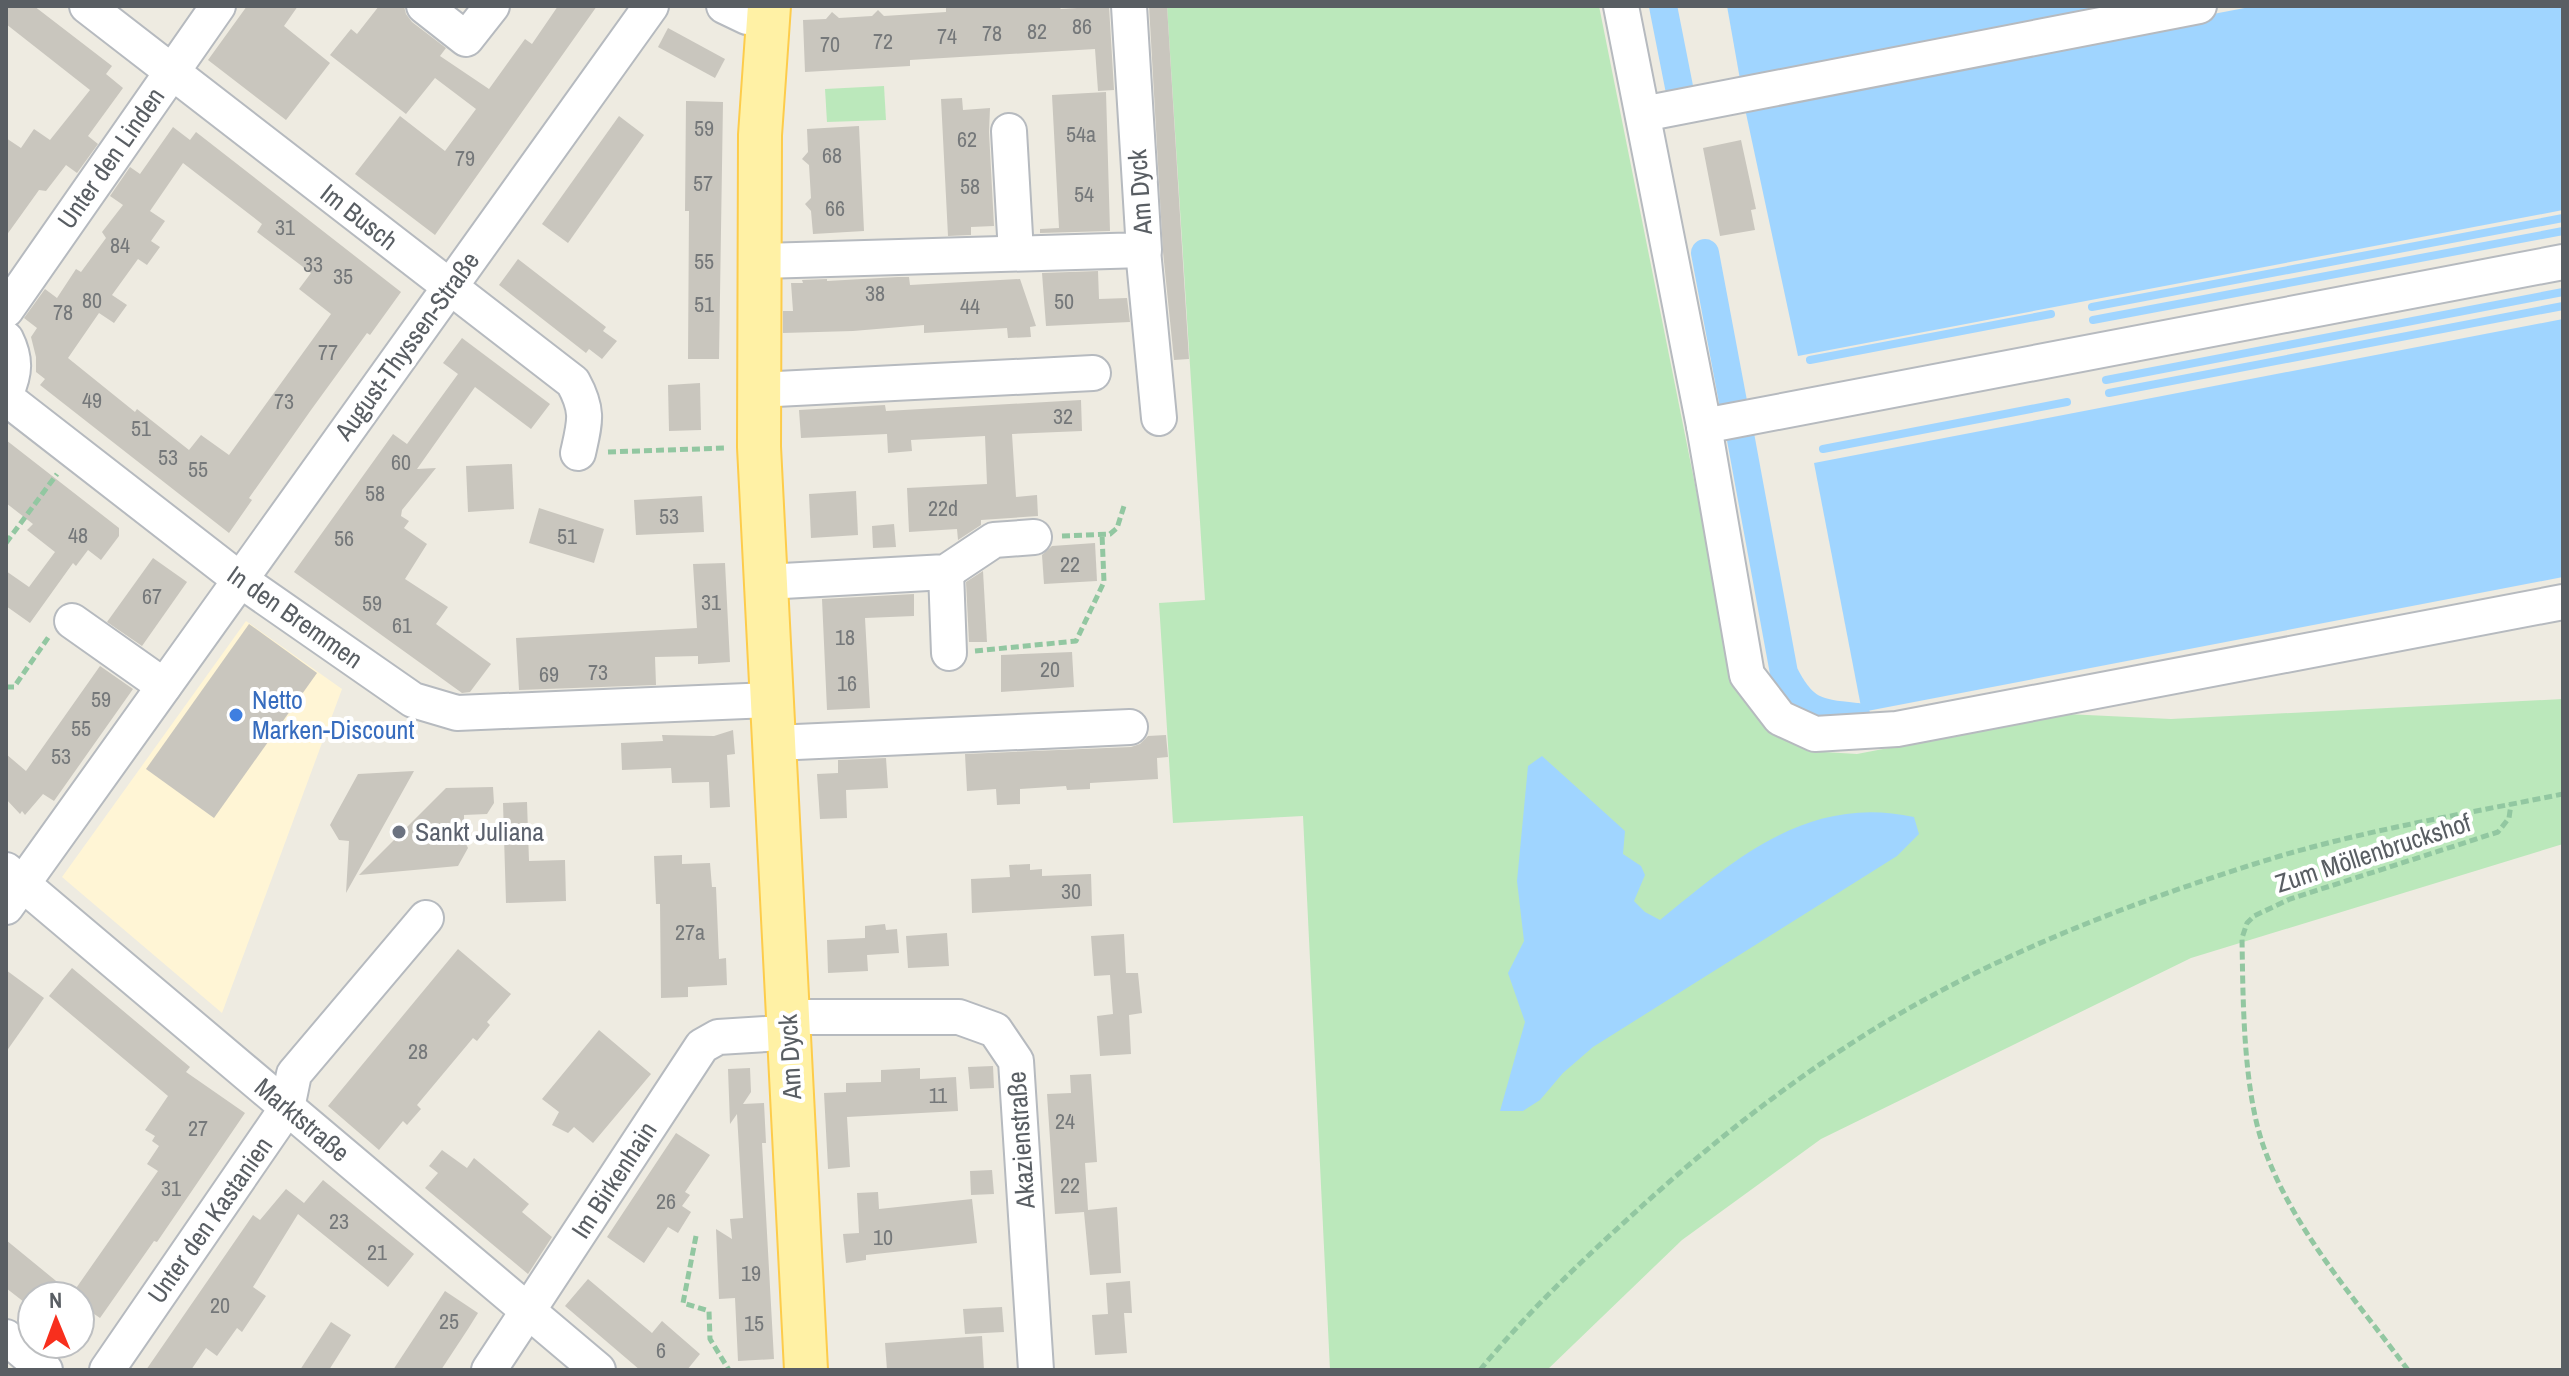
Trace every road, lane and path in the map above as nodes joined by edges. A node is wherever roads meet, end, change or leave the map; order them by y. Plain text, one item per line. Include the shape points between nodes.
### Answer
1 (87, 6) edge
2 (218, 6) edge
3 (424, 6) edge
4 (492, 6) edge
5 (651, 6) edge
6 (724, 6) edge
7 (1129, 6) edge
8 (1621, 6) edge
9 (2199, 6) edge
10 (769, 12) edge
11 (172, 70) junction
12 (1643, 114) junction
13 (1009, 131) dead end
14 (1143, 250) junction
15 (1016, 253) junction
16 (758, 261) junction
17 (2563, 262) edge
18 (450, 287) junction
19 (6, 310) edge
20 (6, 339) edge
21 (1093, 373) dead end
22 (758, 390) junction
23 (6, 396) edge
24 (1159, 418) dead end
25 (1704, 426) junction
26 (759, 447) junction
27 (74, 451) junction
28 (578, 453) joint
29 (1125, 503) dead end
30 (1102, 534) junction
31 (1034, 537) joint
32 (6, 543) edge
33 (946, 572) junction
34 (239, 579) junction
35 (765, 582) junction
36 (2563, 602) edge
37 (72, 621) joint
38 (949, 653) joint
39 (164, 686) junction
40 (6, 687) edge
41 (772, 700) junction
42 (1130, 727) dead end
43 (774, 743) junction
44 (2563, 794) edge
45 (2511, 804) junction
46 (12, 887) edge
47 (426, 918) dead end
48 (777, 1026) junction
49 (287, 1108) junction
50 (696, 1236) dead end
51 (528, 1311) junction
52 (6, 1337) edge
53 (45, 1370) edge
54 (107, 1370) edge
55 (489, 1370) edge
56 (598, 1370) edge
57 (729, 1370) edge
58 (806, 1370) edge
59 (1036, 1370) edge
60 (1480, 1370) edge
61 (2408, 1370) edge

1 - 11 street, Im Busch
2 - 11 street, Unter den Linden
3 - 4 street via 466,39
5 - 18 street, August-Thyssen-Straße
6 - 10 street via 747,17
7 - 14 street, Am Dyck
8 - 12 street
9 - 12 street
10 - 16 main road, Am Dyck
11 - 18 street, Im Busch
11 - 19 street, Unter den Linden
12 - 25 street
13 - 15 street
14 - 15 street, Am Dyck
14 - 24 street
15 - 16 street, Am Dyck
16 - 22 main road, Am Dyck
17 - 25 street
18 - 28 street, Im Busch via 573,382 583,400 585,422
18 - 34 street, August-Thyssen-Straße
20 - 23 street via 14,376
21 - 22 street
22 - 26 main road, Am Dyck
23 - 27 street, In den Bremmen
25 - 36 street via 1747,675 1780,718 1815,734 1897,729
26 - 28 path
26 - 35 main road, Am Dyck
27 - 32 path
27 - 34 street, In den Bremmen
29 - 30 path via 1117,528
30 - 31 path
30 - 38 path via 1104,582 1076,641
31 - 33 street via 994,540
33 - 35 street
33 - 38 street
34 - 39 street, August-Thyssen-Straße
34 - 41 street, In den Bremmen via 413,700 457,713
35 - 41 main road, Am Dyck
37 - 39 street
37 - 40 path via 59,623 14,687
39 - 46 street, August-Thyssen-Straße
41 - 43 main road, Am Dyck
42 - 43 street
43 - 48 main road, Am Dyck
44 - 45 path
45 - 60 path via 2252,866 2067,932 1929,998 1874,1029 1716,1141 1544,1296
45 - 61 path, Zum Möllenbruckshof via 2509,818 2498,832 2290,899 2254,916 2242,938 2251,1088 2267,1155 2310,1236
46 - 49 street, Marktstraße
47 - 49 street, Unter den Kastanien via 294,1074
48 - 51 street, Im Birkenhain via 718,1037 702,1046
48 - 58 main road, Am Dyck
48 - 59 street, Akazienstraße via 959,1017 995,1030 1016,1061
49 - 51 street, Marktstraße
49 - 54 street, Unter den Kastanien
50 - 57 path via 683,1303 709,1311 710,1339
51 - 55 street, Im Birkenhain
51 - 56 street, Marktstraße
52 - 53 street

